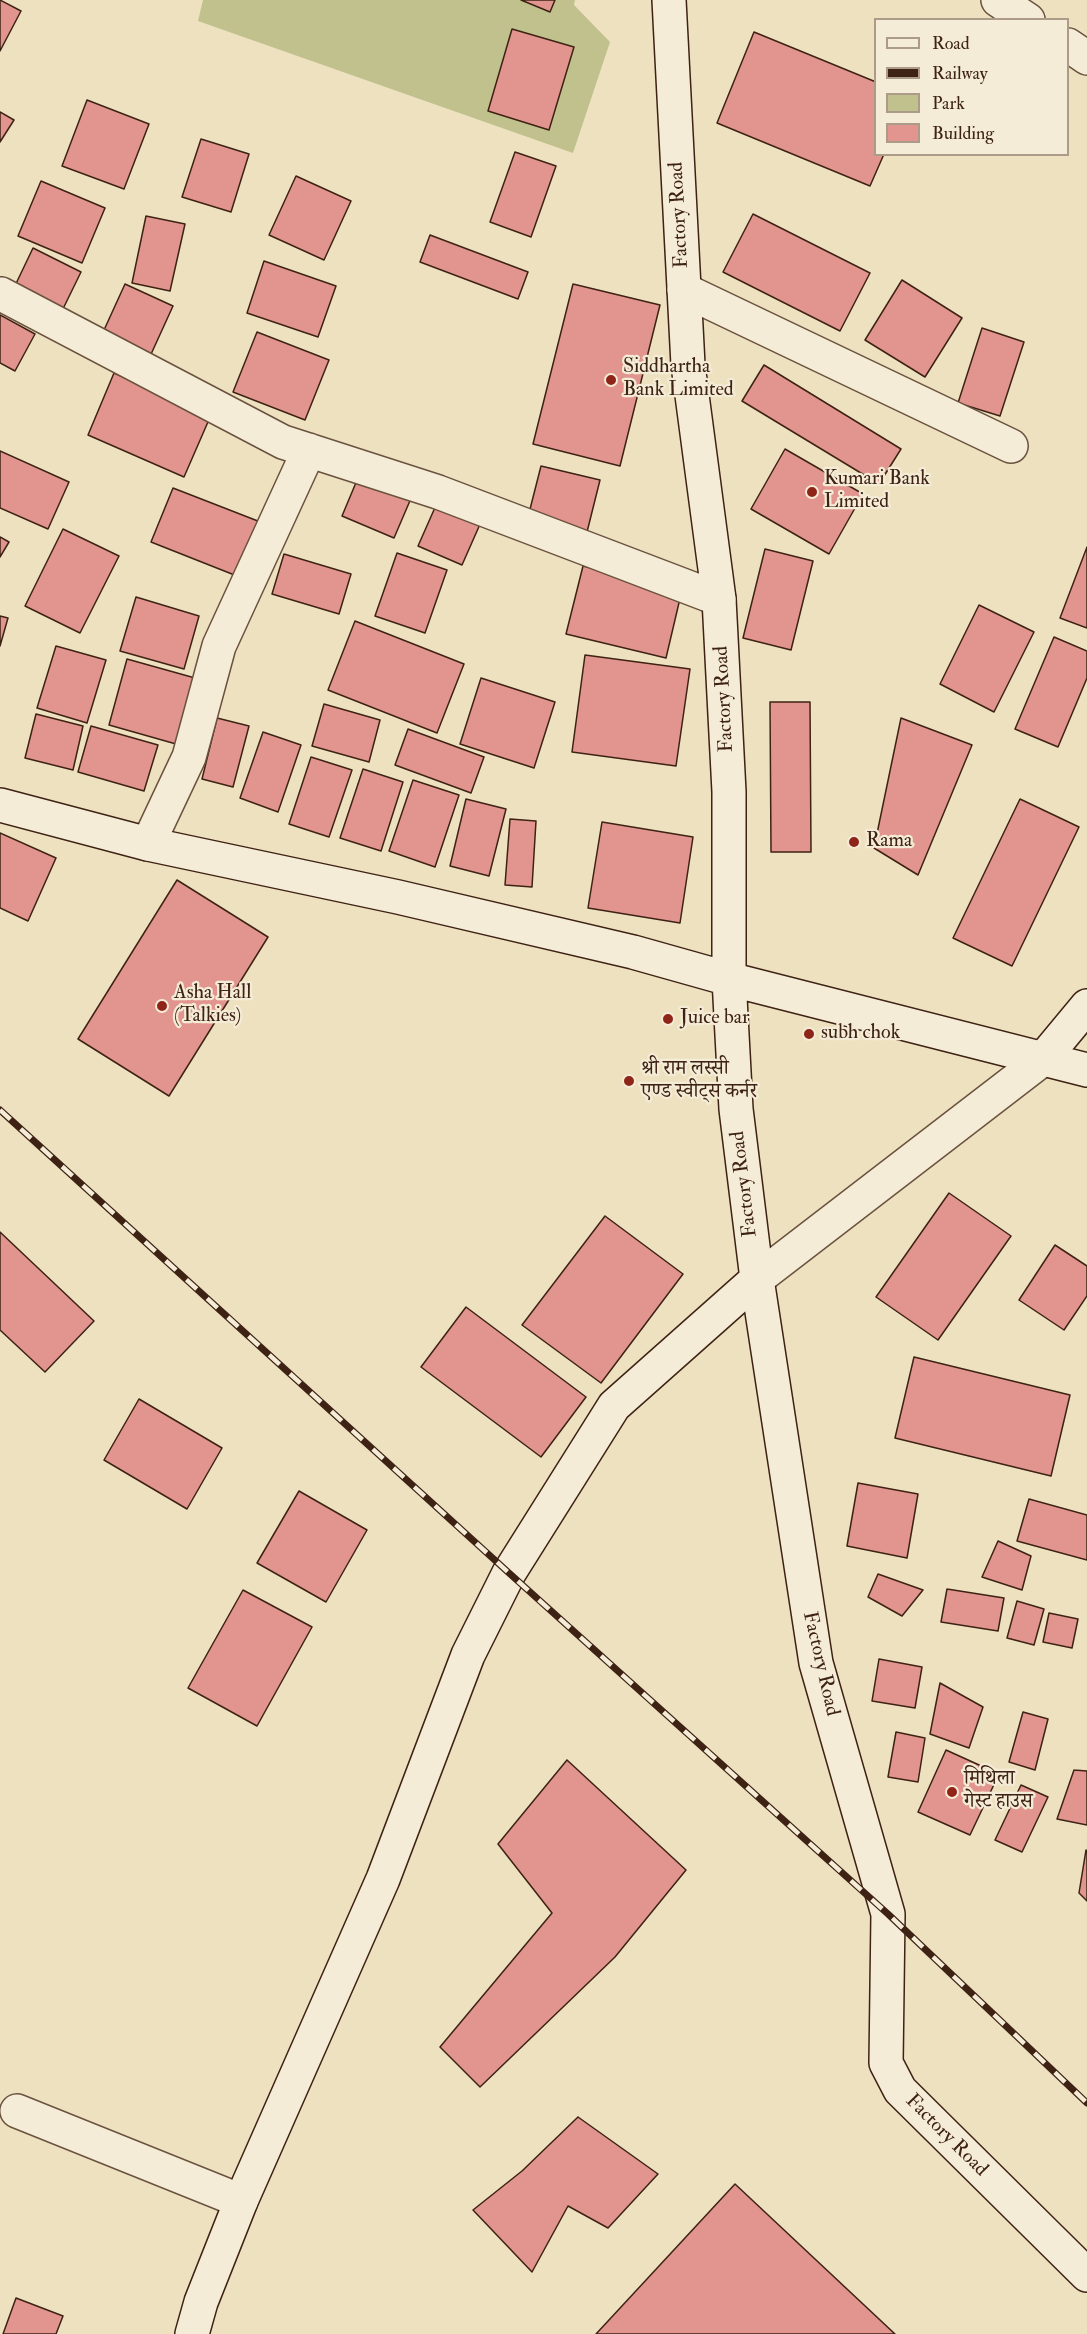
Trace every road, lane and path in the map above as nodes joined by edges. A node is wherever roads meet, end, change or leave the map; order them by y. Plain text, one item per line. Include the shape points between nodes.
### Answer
1 (669, 0) edge
2 (998, 0) edge
3 (1025, 18) edge
4 (1069, 46) edge
5 (1087, 58) edge
6 (684, 290) junction
7 (1, 294) edge
8 (1011, 446) dead end
9 (309, 450) junction
10 (719, 599) junction
11 (0, 805) edge
12 (148, 844) junction
13 (729, 979) junction
14 (1087, 1006) edge
15 (1043, 1059) junction
16 (1087, 1070) edge
17 (757, 1279) junction
18 (17, 2111) dead end
19 (241, 2201) junction
20 (1087, 2275) edge
21 (192, 2334) edge

1 - 6 main road, Factory Road
2 - 3 main road
4 - 5 main road
6 - 8 main road
6 - 10 main road, Factory Road via 688,365
7 - 9 main road via 283,442
9 - 10 main road via 438,492
9 - 12 main road via 219,646 189,757
10 - 13 main road, Factory Road via 729,792
11 - 12 main road
12 - 13 main road via 387,894 622,949
13 - 15 main road
13 - 17 main road, Factory Road via 736,1109
14 - 15 main road
15 - 16 main road
15 - 17 main road
17 - 19 main road via 614,1406 509,1573 468,1655 383,1879
17 - 20 main road, Factory Road via 816,1663 888,1914 886,2063 900,2090
18 - 19 main road
19 - 21 main road

